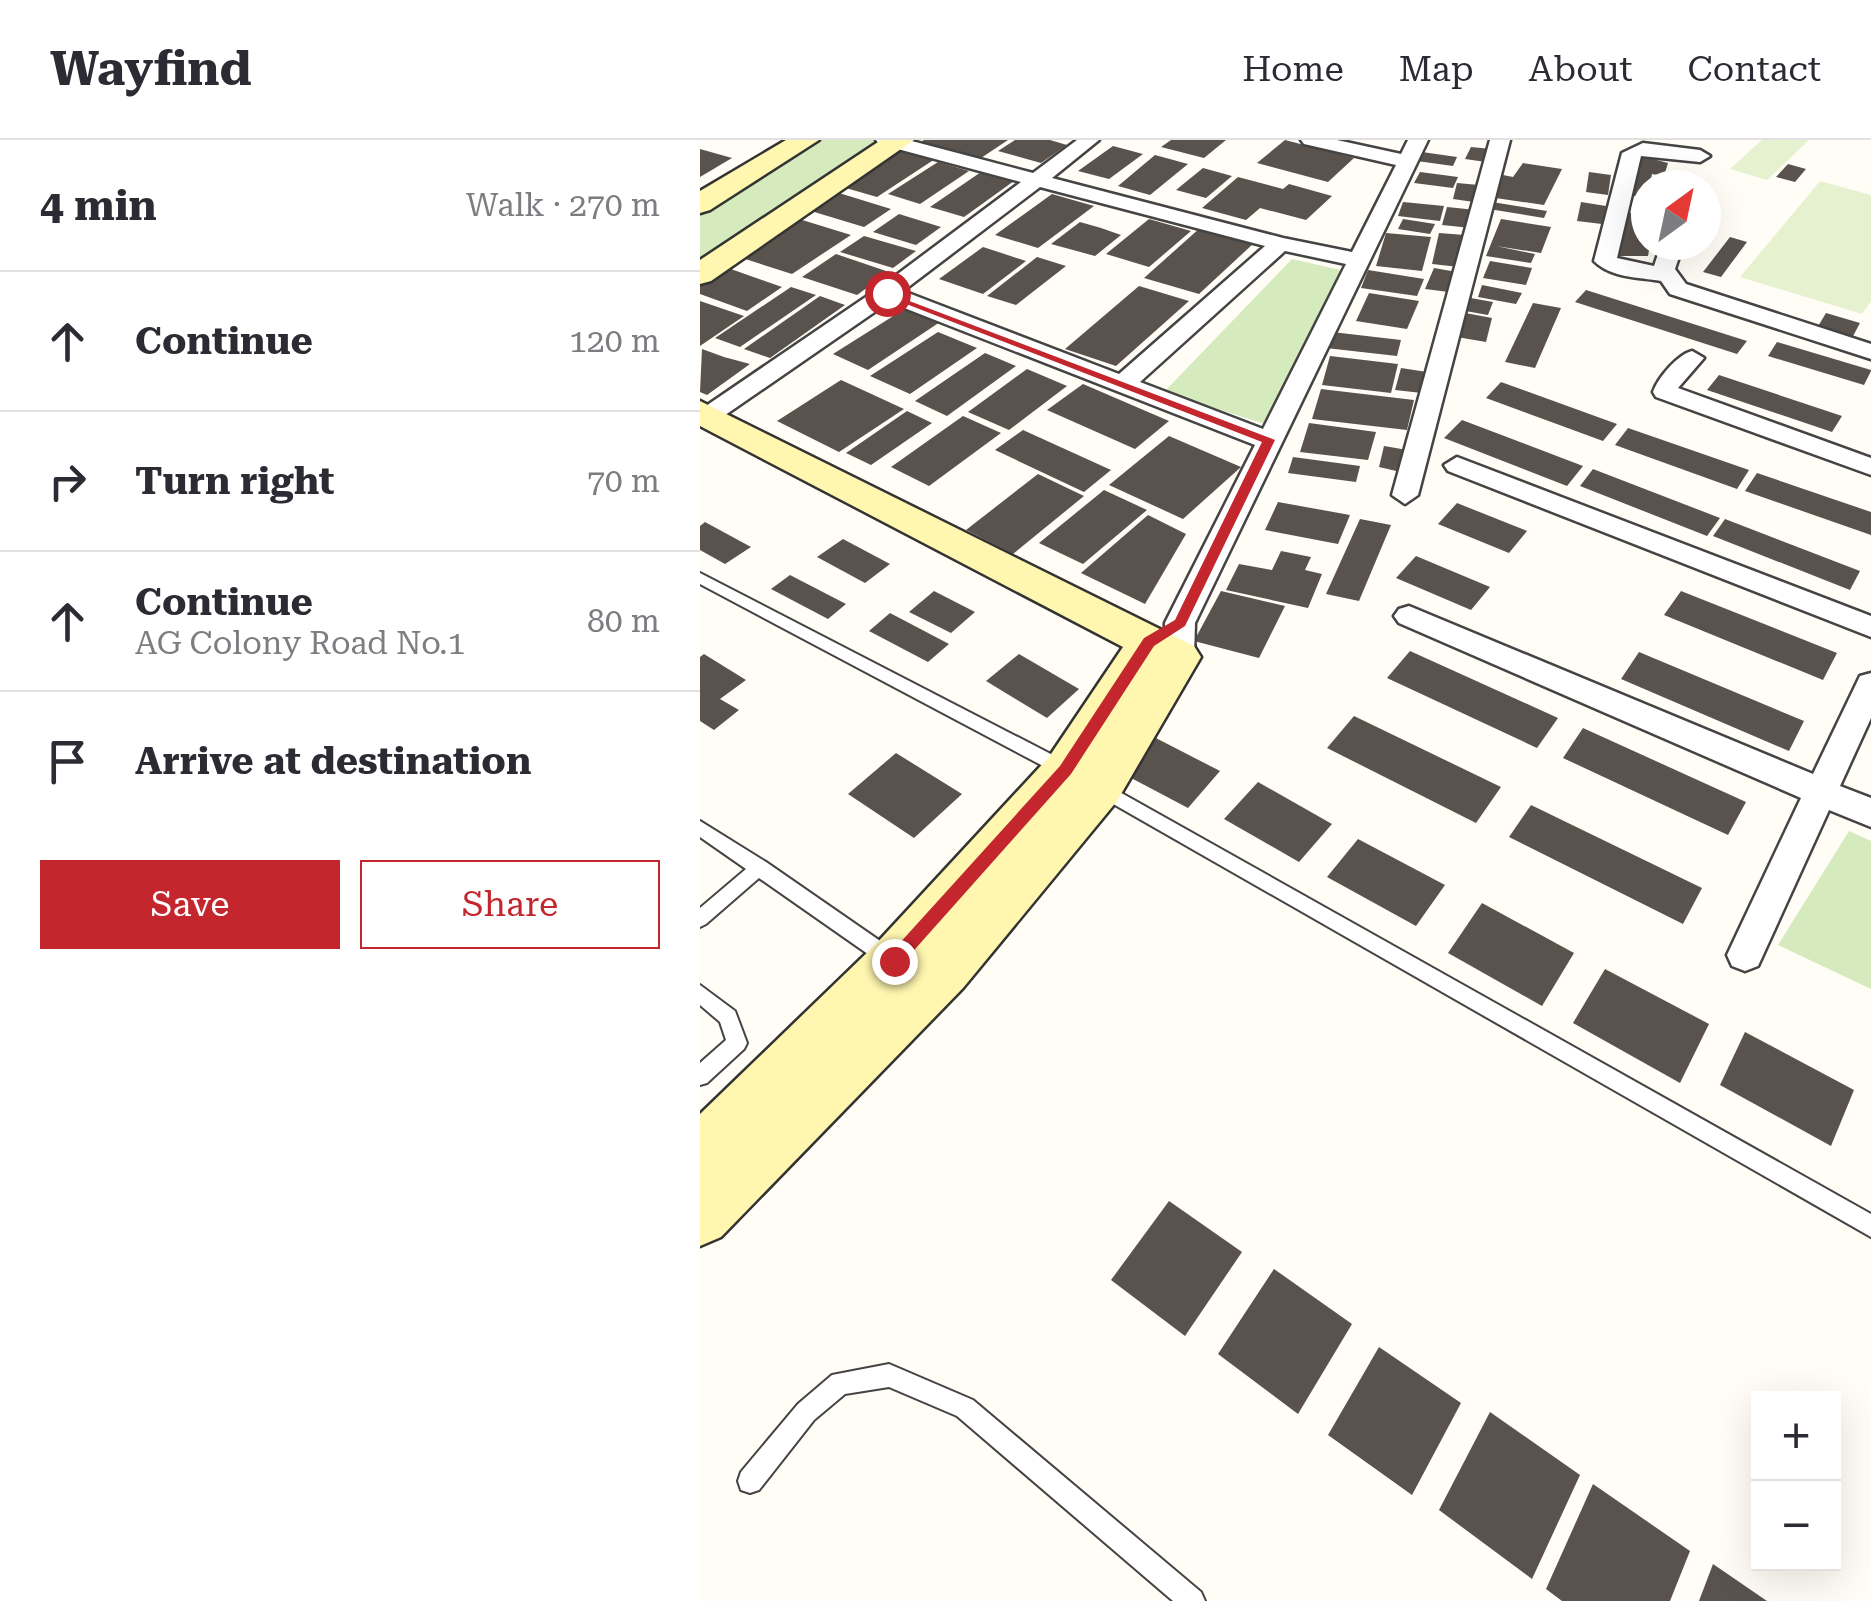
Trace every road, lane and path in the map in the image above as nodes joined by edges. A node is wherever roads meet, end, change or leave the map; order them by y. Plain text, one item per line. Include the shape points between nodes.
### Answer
1 (805, 140) edge
2 (1088, 140) edge
3 (1311, 140) edge
4 (1500, 140) edge
5 (894, 141) edge
6 (1413, 151) edge
7 (1700, 156) edge
8 (1032, 181) junction
9 (700, 204) edge
10 (1281, 244) junction
11 (1360, 260) junction
12 (1667, 260) edge
13 (700, 274) edge
14 (1667, 276) junction
15 (887, 293) junction
16 (1871, 352) edge
17 (1692, 358) dead end
18 (1122, 386) junction
19 (705, 413) edge
20 (1269, 440) junction
21 (1869, 462) edge
22 (1456, 465) dead end
23 (1405, 495) dead end
24 (708, 583) edge
25 (700, 599) edge
26 (1409, 616) dead end
27 (1871, 627) edge
28 (1169, 641) junction
29 (1871, 684) edge
30 (1083, 779) junction
31 (1822, 791) junction
32 (1871, 813) edge
33 (704, 837) edge
34 (760, 866) junction
35 (700, 919) edge
36 (1744, 955) dead end
37 (912, 973) junction
38 (700, 993) edge
39 (700, 1076) edge
40 (700, 1154) edge
41 (700, 1216) edge
42 (1871, 1226) edge
43 (750, 1481) dead end
44 (1192, 1601) edge

1 - 9 main road
2 - 8 street
3 - 6 street
4 - 23 street
5 - 8 street
5 - 13 main road
6 - 11 street
7 - 14 street via 1632,153 1606,261
8 - 10 street
8 - 15 street
10 - 11 street
10 - 18 street
11 - 20 street
12 - 14 street
14 - 16 street via 1688,294
15 - 18 street
15 - 19 street
17 - 21 street via 1665,392
18 - 20 street
19 - 28 main road
20 - 28 street
22 - 27 street
24 - 25 lane
24 - 30 lane
26 - 31 street
28 - 30 main road
29 - 31 street
30 - 37 main road
30 - 42 lane
31 - 32 street
31 - 36 street
33 - 34 lane
34 - 35 lane
34 - 37 lane
37 - 40 main road
37 - 41 main road
38 - 39 lane via 728,1017 737,1043
43 - 44 lane via 806,1412 840,1383 889,1375 965,1408

